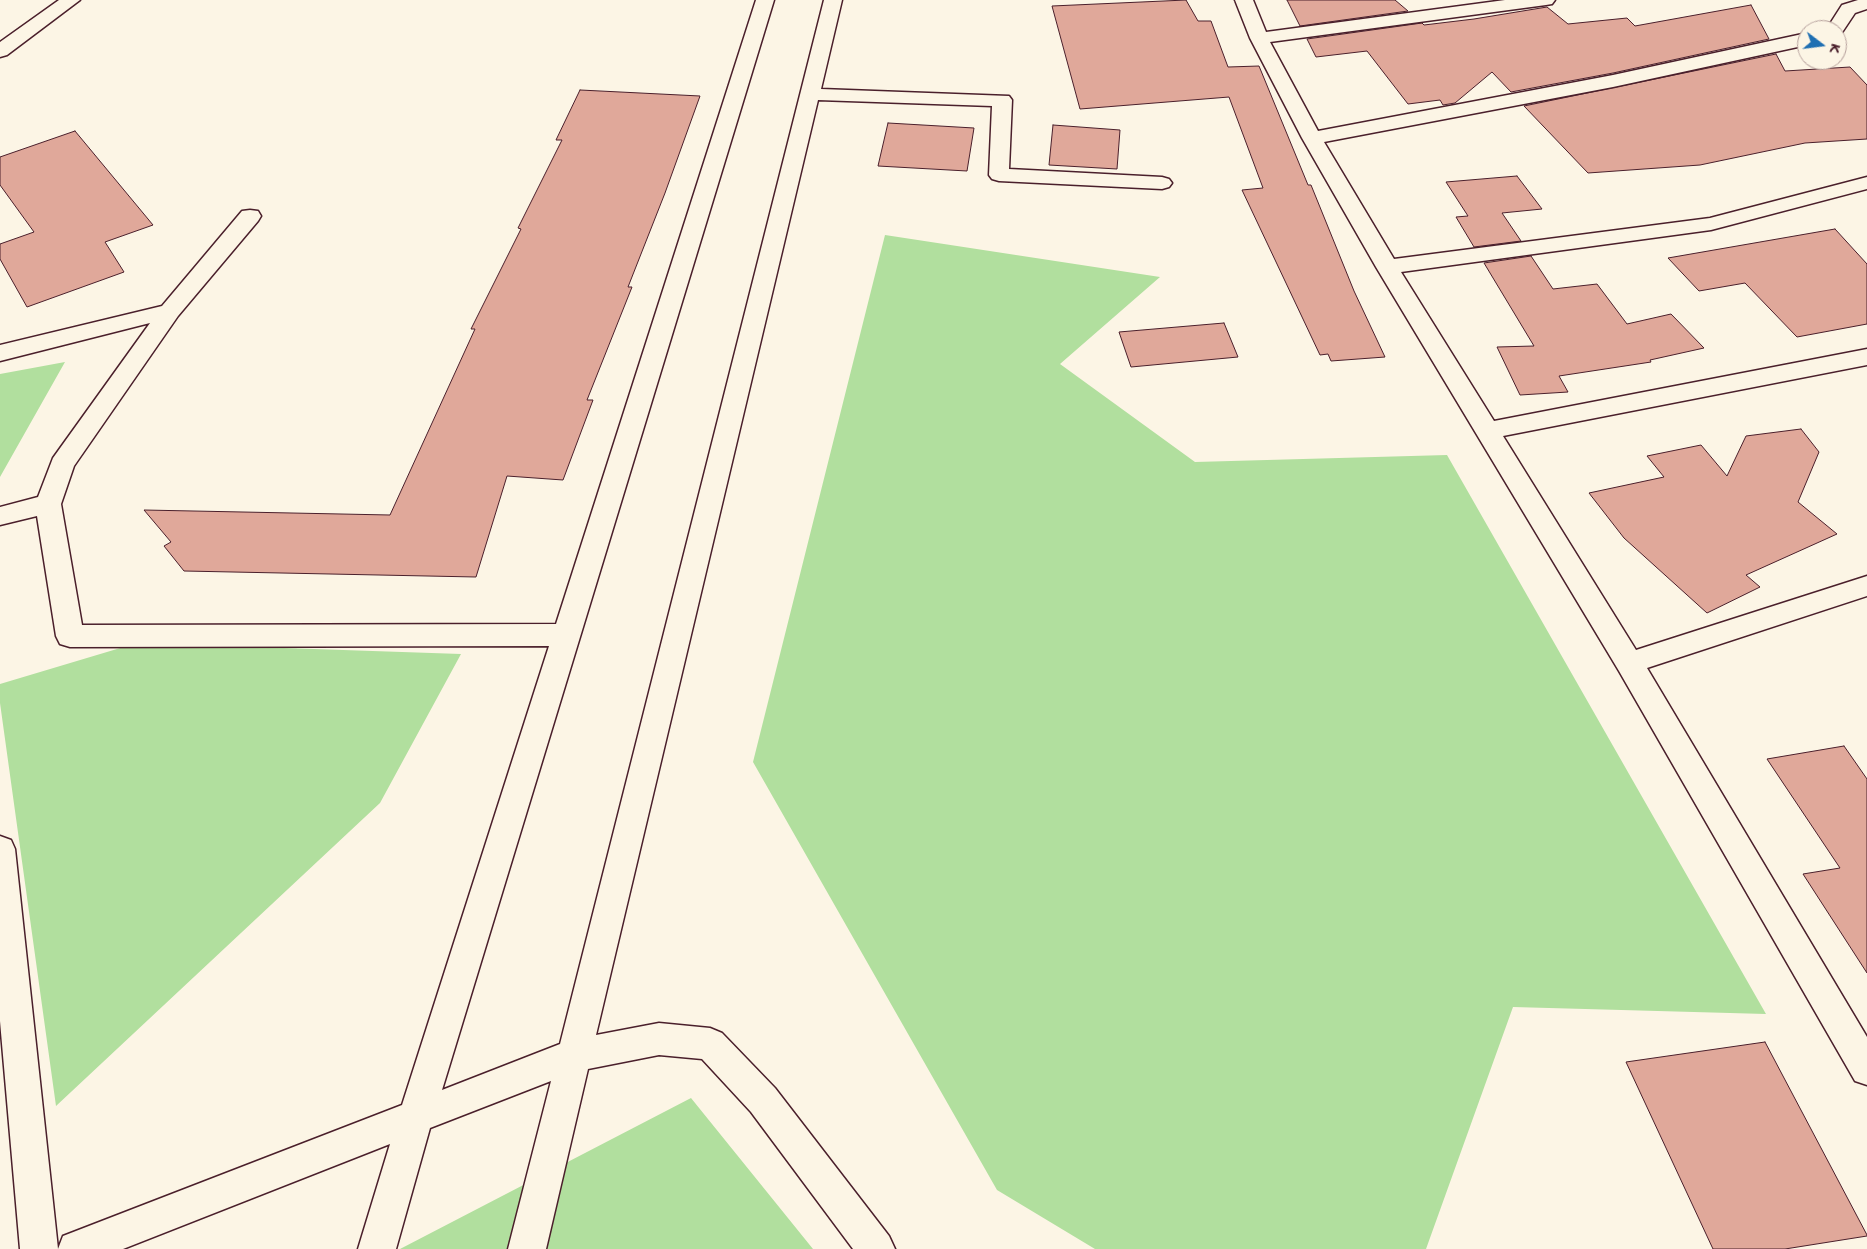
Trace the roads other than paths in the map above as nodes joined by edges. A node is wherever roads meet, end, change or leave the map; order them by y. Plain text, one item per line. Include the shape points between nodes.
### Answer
1 (71, 0) edge
2 (766, 0) edge
3 (832, 0) edge
4 (1244, 0) edge
5 (1546, 0) edge
6 (1867, 3) edge
7 (1842, 5) edge
8 (1838, 20) edge
9 (1259, 38) junction
10 (1797, 41) edge
11 (0, 51) edge
12 (810, 94) junction
13 (1312, 138) junction
14 (1162, 183) dead end
15 (1867, 183) edge
16 (250, 216) dead end
17 (1387, 267) junction
18 (170, 311) junction
19 (0, 353) edge
20 (1867, 357) edge
21 (1487, 431) junction
22 (48, 504) junction
23 (0, 516) edge
24 (1867, 586) edge
25 (567, 636) junction
26 (1628, 663) junction
27 (0, 849) edge
28 (574, 1055) junction
29 (1867, 1069) edge
30 (416, 1117) junction
31 (40, 1249) edge
32 (76, 1249) edge
33 (376, 1249) edge
34 (527, 1249) edge
35 (876, 1249) edge

1 - 11 street
2 - 25 street
3 - 12 street
4 - 9 street
5 - 9 street
6 - 7 street
7 - 8 street
9 - 13 street
10 - 13 street via 1612,81
12 - 14 street via 1002,100 999,175
12 - 28 street
13 - 17 street
15 - 17 street via 1711,224
16 - 18 street
17 - 21 street
18 - 19 street
18 - 22 street via 62,464
20 - 21 street
21 - 26 street
22 - 23 street
22 - 25 street via 70,636
24 - 26 street
25 - 30 street
26 - 29 street
27 - 31 street
28 - 30 street
28 - 34 street
28 - 35 street via 659,1039 710,1044 764,1100
30 - 32 street
30 - 33 street

